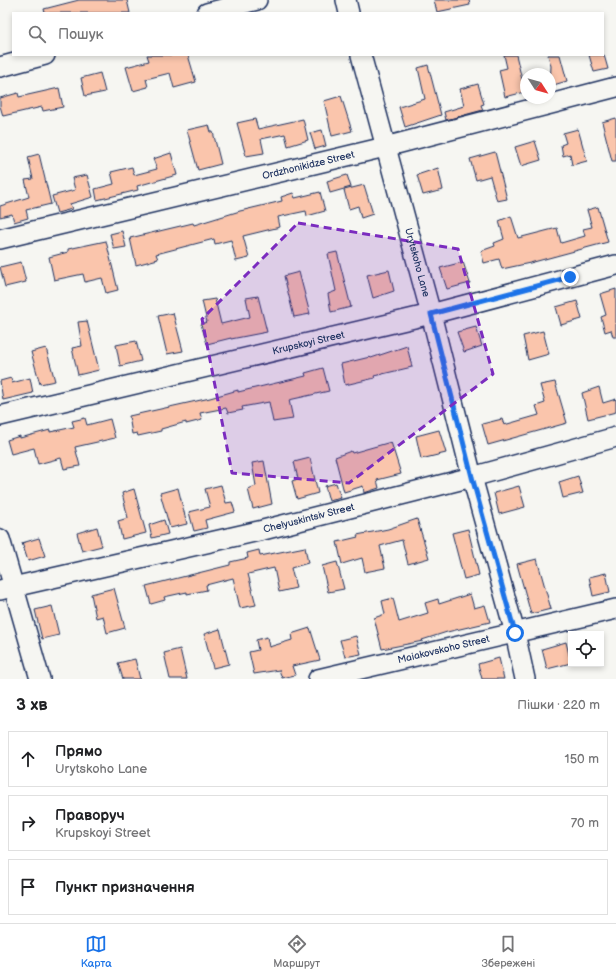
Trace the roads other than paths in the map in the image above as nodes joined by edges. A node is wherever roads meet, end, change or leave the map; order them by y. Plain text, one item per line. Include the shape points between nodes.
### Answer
1 (256, 0) edge
2 (346, 0) edge
3 (211, 12) edge
4 (349, 12) edge
5 (41, 56) edge
6 (360, 56) edge
7 (0, 67) edge
8 (616, 87) edge
9 (385, 147) junction
10 (0, 239) edge
11 (616, 265) edge
12 (431, 314) junction
13 (0, 416) edge
14 (616, 437) edge
15 (472, 477) junction
16 (0, 539) edge
17 (7, 589) edge
18 (616, 609) edge
19 (515, 633) junction
20 (40, 679) edge
21 (318, 679) edge
22 (524, 679) edge

1 - 3 street
2 - 4 street
5 - 7 street
6 - 9 street, Urytskoho Lane
8 - 9 street, Ordzhonikidze Street
9 - 10 street, Ordzhonikidze Street
9 - 12 street, Urytskoho Lane
11 - 12 street, Krupskoyi Street
12 - 13 street, Krupskoyi Street
12 - 15 street, Urytskoho Lane
14 - 15 street, Chelyuskintsiv Street
15 - 17 street, Chelyuskintsiv Street via 263,530
15 - 19 street, Urytskoho Lane
16 - 17 street
17 - 20 street
18 - 19 street, Maiakovskoho Street
19 - 21 street, Maiakovskoho Street
19 - 22 street, Urytskoho Lane

